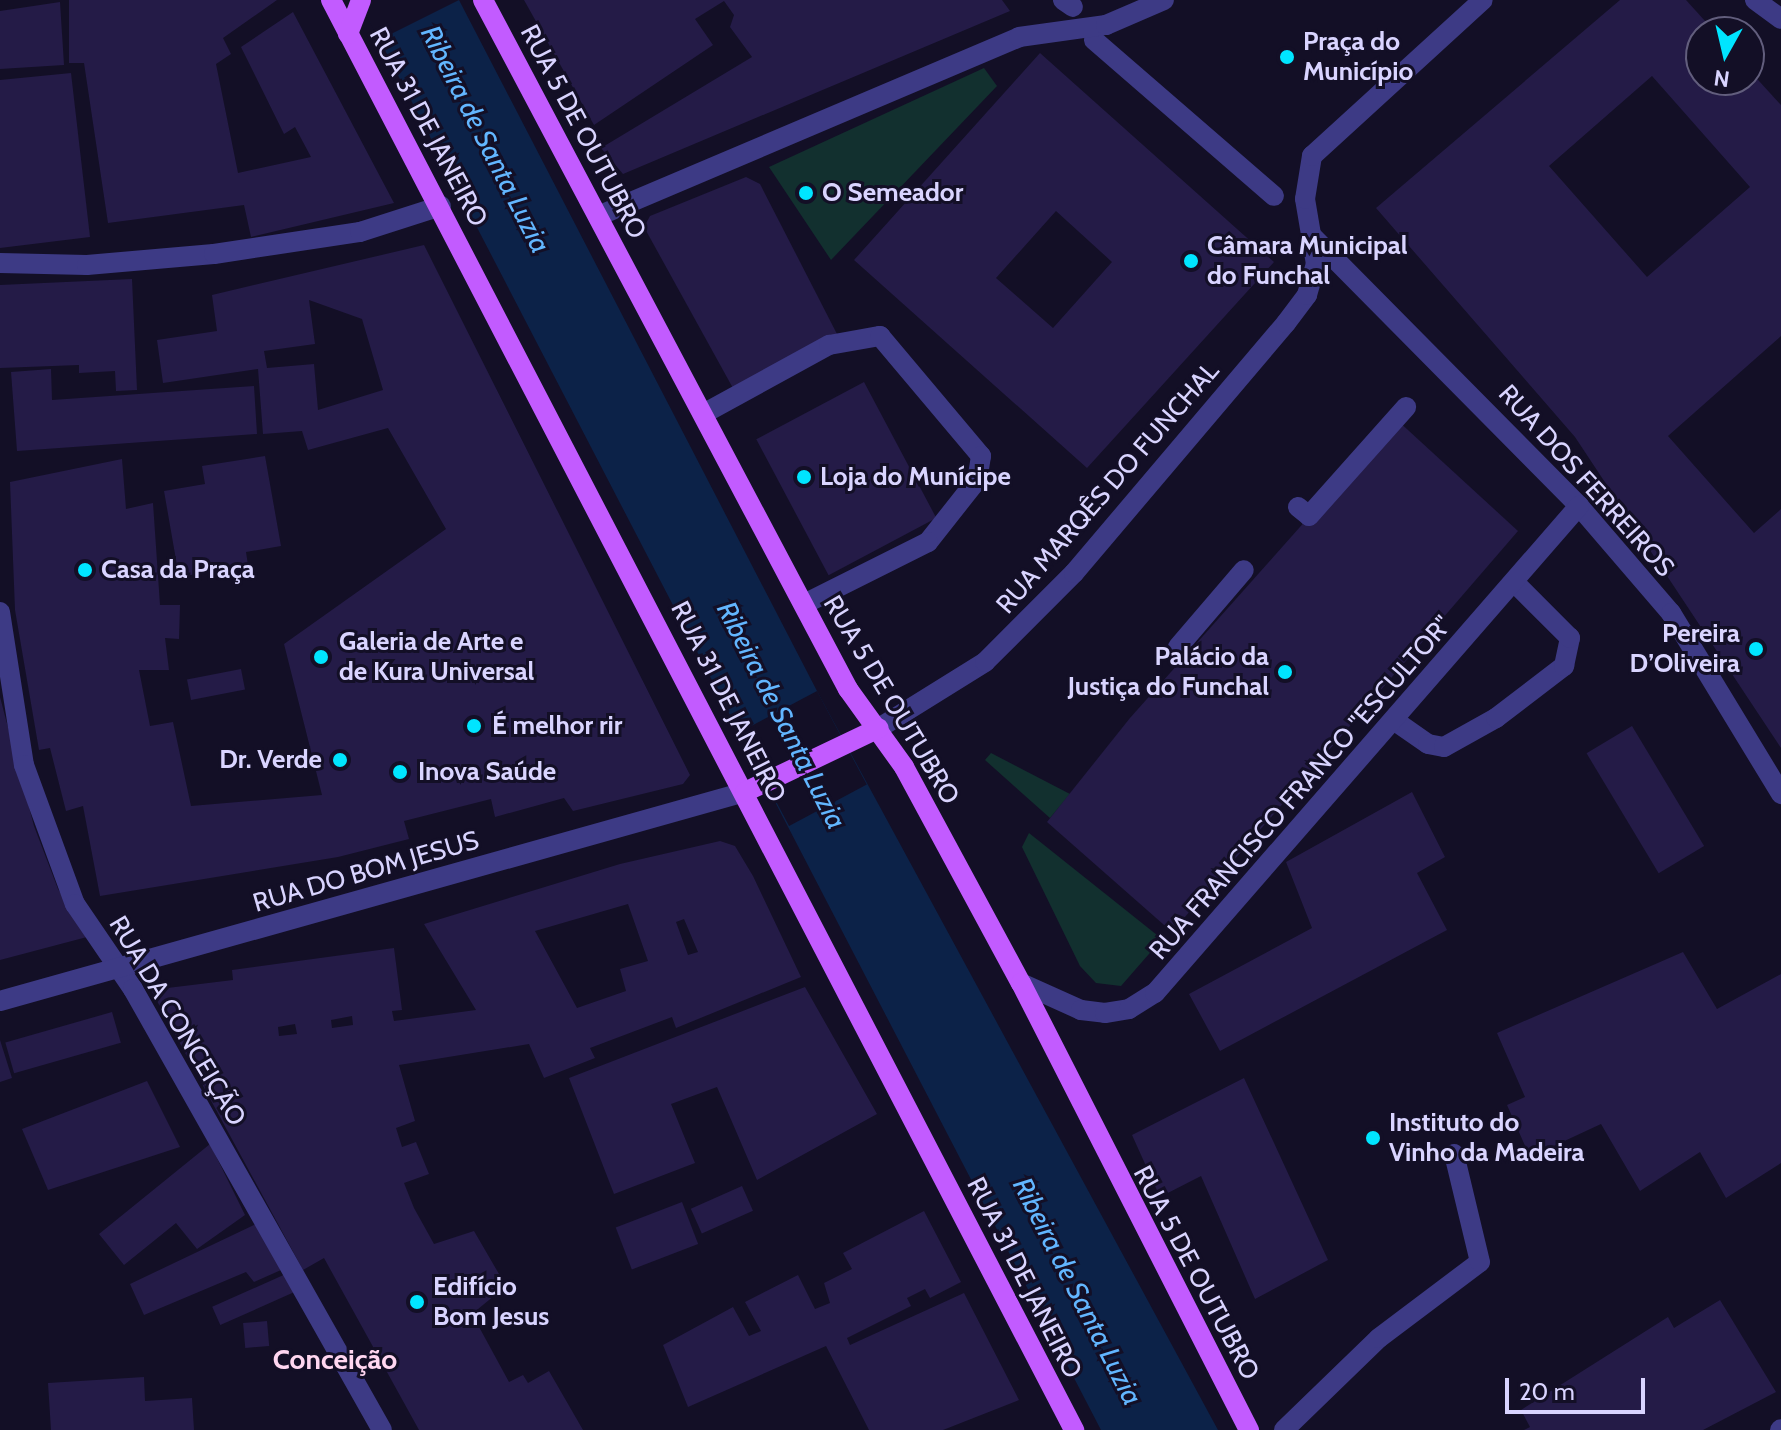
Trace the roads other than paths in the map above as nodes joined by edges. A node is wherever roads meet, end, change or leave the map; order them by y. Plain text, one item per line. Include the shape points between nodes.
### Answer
1 (331, 0) edge
2 (483, 0) edge
3 (1164, 0) edge
4 (1483, 0) edge
5 (1755, 0) edge
6 (360, 1) edge
7 (1781, 19) edge
8 (348, 34) junction
9 (1094, 40) dead end
10 (1274, 196) dead end
11 (441, 206) junction
12 (598, 216) junction
13 (1311, 235) junction
14 (0, 263) edge
15 (1406, 407) dead end
16 (703, 414) junction
17 (1579, 506) junction
18 (1298, 507) dead end
19 (1244, 570) dead end
20 (1515, 583) junction
21 (804, 604) junction
22 (0, 612) edge
23 (1178, 647) dead end
24 (1395, 721) junction
25 (879, 728) junction
26 (745, 792) junction
27 (1781, 794) edge
28 (120, 968) junction
29 (1021, 983) junction
30 (0, 1001) edge
31 (1454, 1154) dead end
32 (382, 1430) edge
33 (1074, 1430) edge
34 (1249, 1430) edge
35 (1284, 1430) edge

1 - 8 main road, RUA 31 DE JANEIRO
2 - 12 main road, RUA 5 DE OUTUBRO
3 - 12 street via 1106,25 1019,37
4 - 13 street, RUA MARQÊS DO FUNCHAL via 1312,156 1305,199
5 - 7 street
6 - 8 main road
8 - 11 main road, RUA 31 DE JANEIRO
9 - 10 street
11 - 14 street via 360,232 87,265
11 - 26 main road, RUA 31 DE JANEIRO
12 - 16 main road, RUA 5 DE OUTUBRO
13 - 17 street, RUA DOS FERREIROS
13 - 25 street, RUA MARQÊS DO FUNCHAL via 1316,264 1299,308 1074,573 985,662
15 - 18 street via 1309,516
16 - 21 main road, RUA 5 DE OUTUBRO
16 - 21 street via 829,345 880,336 981,456 977,480 928,542
17 - 20 street, RUA FRANCISCO FRANCO "ESCULTOR"
17 - 27 street, RUA DOS FERREIROS via 1671,613
19 - 23 street via 1211,620
20 - 24 street, RUA FRANCISCO FRANCO "ESCULTOR"
20 - 24 street via 1570,638 1564,666 1496,718 1444,747 1428,744
21 - 25 main road, RUA 5 DE OUTUBRO via 848,689
22 - 28 street, RUA DA CONCEIÇÃO via 9,690 43,827 75,904
24 - 29 street, RUA FRANCISCO FRANCO "ESCULTOR" via 1155,993 1129,1009 1105,1013 1081,1010
25 - 26 main road
25 - 29 main road, RUA 5 DE OUTUBRO
26 - 28 street, RUA DO BOM JESUS
26 - 33 main road, RUA 31 DE JANEIRO
28 - 30 street, RUA DO BOM JESUS
28 - 32 street, RUA DA CONCEIÇÃO
29 - 34 main road, RUA 5 DE OUTUBRO
31 - 35 street via 1480,1262 1379,1338

